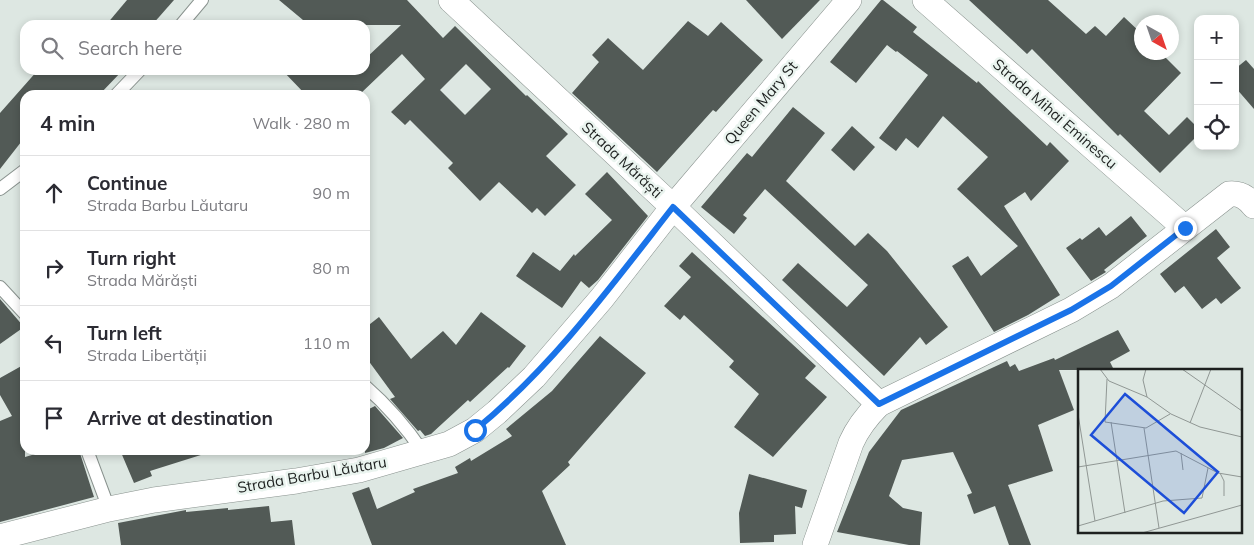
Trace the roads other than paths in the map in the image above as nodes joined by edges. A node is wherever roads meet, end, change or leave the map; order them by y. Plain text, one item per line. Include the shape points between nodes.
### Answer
1 (202, 0) edge
2 (451, 0) edge
3 (848, 0) edge
4 (925, 0) edge
5 (184, 20) edge
6 (135, 75) edge
7 (121, 90) edge
8 (20, 174) edge
9 (0, 189) edge
10 (1245, 200) edge
11 (673, 207) junction
12 (1185, 228) junction
13 (0, 287) edge
14 (20, 309) edge
15 (370, 390) edge
16 (879, 404) junction
17 (423, 452) junction
18 (89, 455) edge
19 (109, 509) junction
20 (0, 537) edge
21 (815, 545) edge

1 - 5 lane
2 - 11 street, Strada Mărăști
3 - 11 street, Queen Mary St
4 - 12 street, Strada Mihai Eminescu
6 - 7 lane
8 - 9 lane
10 - 12 street via 1229,194
11 - 16 street, Strada Mărăști
11 - 17 street, Strada Barbu Lăutaru via 602,298 534,377 475,430 449,444
12 - 16 street via 1111,286 1071,310
13 - 14 lane
15 - 17 lane via 406,426
16 - 21 street via 858,429
17 - 19 street, Strada Barbu Lăutaru via 359,470
18 - 19 lane
19 - 20 street, Strada Barbu Lăutaru

